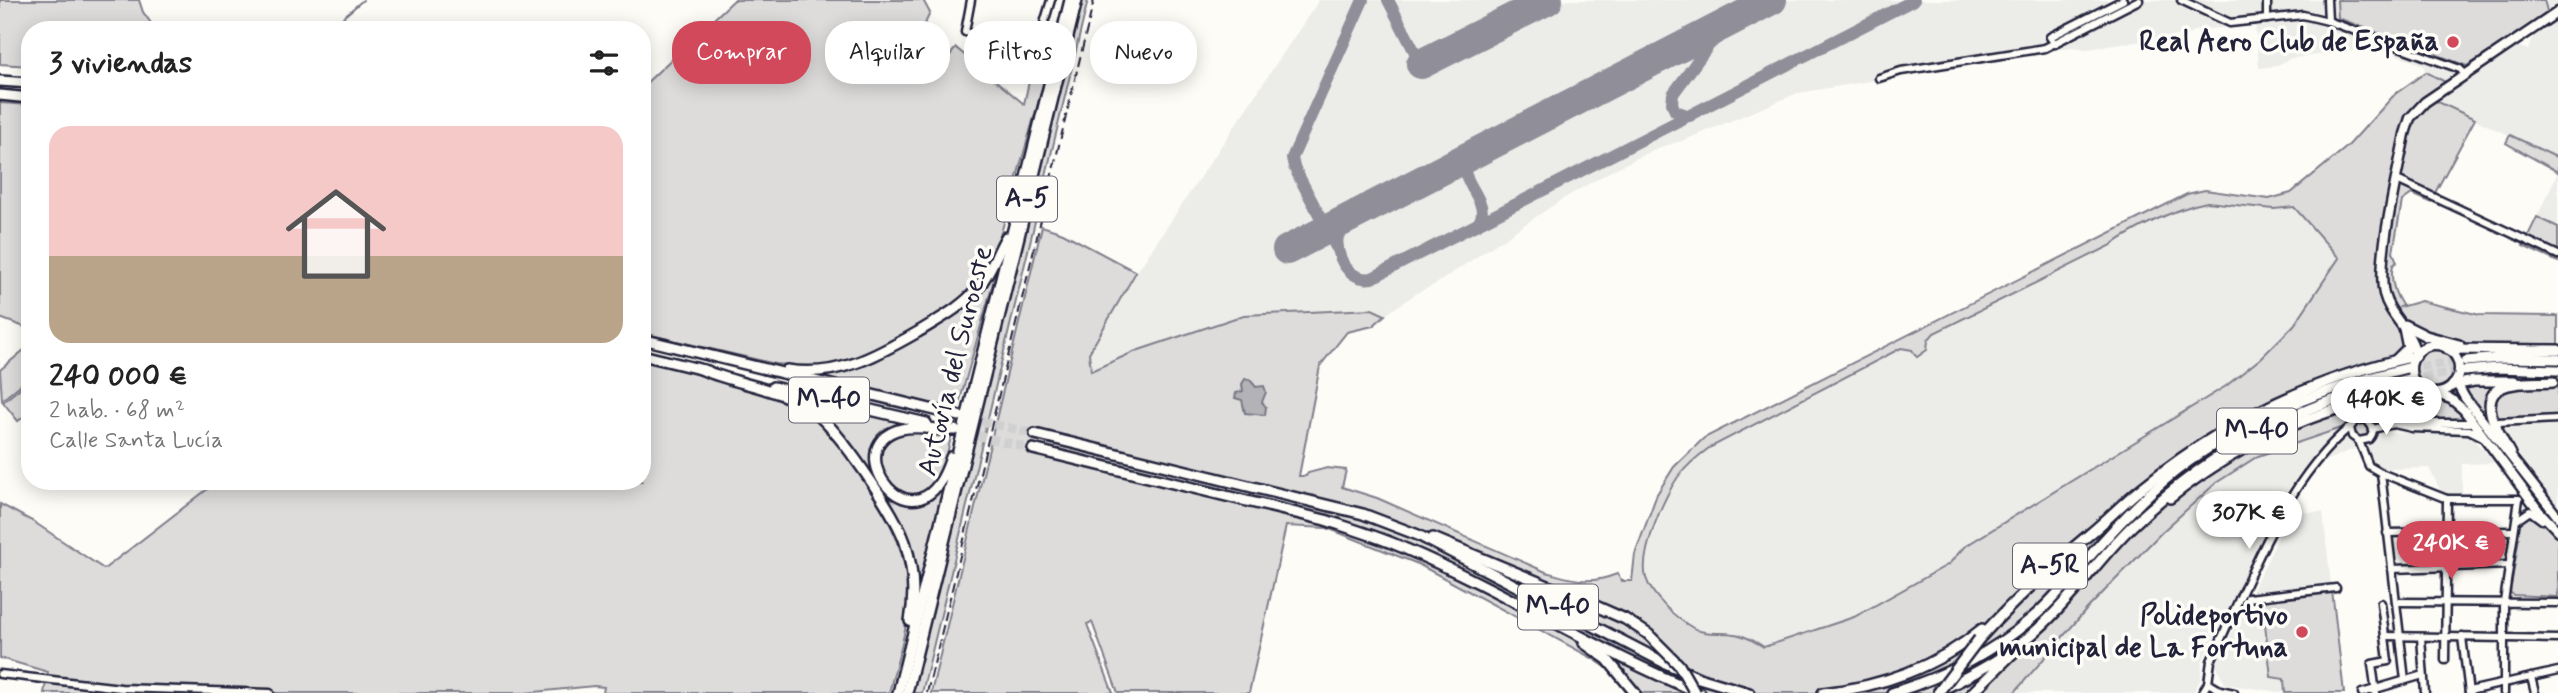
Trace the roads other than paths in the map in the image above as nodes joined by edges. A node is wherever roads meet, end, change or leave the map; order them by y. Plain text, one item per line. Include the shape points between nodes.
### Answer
1 (971, 0) edge
2 (1051, 0) edge
3 (1070, 0) edge
4 (1077, 0) edge
5 (2123, 0) edge
6 (2267, 0) edge
7 (2326, 0) edge
8 (2141, 1) edge
9 (2183, 1) edge
10 (2195, 4) edge
11 (2558, 12) edge
12 (2267, 19) junction
13 (2328, 21) junction
14 (2048, 38) junction
15 (2055, 44) junction
16 (2045, 48) junction
17 (2465, 74) junction
18 (1879, 78) dead end
19 (0, 81) edge
20 (21, 82) edge
21 (0, 95) edge
22 (21, 97) edge
23 (2397, 180) junction
24 (1012, 226) junction
25 (2558, 255) edge
26 (2402, 324) junction
27 (651, 341) edge
28 (984, 341) junction
29 (2443, 347) junction
30 (2478, 349) junction
31 (2558, 349) edge
32 (2415, 356) junction
33 (651, 357) edge
34 (2558, 359) edge
35 (2395, 360) junction
36 (766, 368) junction
37 (2407, 368) tunnel mouth
38 (703, 370) junction
39 (2558, 370) edge
40 (2409, 379) tunnel mouth
41 (2555, 382) edge
42 (2455, 384) junction
43 (2430, 392) junction
44 (2364, 401) junction
45 (2342, 408) junction
46 (959, 416) tunnel mouth
47 (2365, 419) junction
48 (2558, 419) edge
49 (2497, 422) dead end
50 (2469, 423) dead end
51 (2394, 424) junction
52 (2352, 425) junction
53 (2373, 429) junction
54 (1035, 434) tunnel mouth
55 (2336, 439) junction
56 (2355, 439) junction
57 (1032, 450) tunnel mouth
58 (2494, 450) junction
59 (2510, 454) junction
60 (2509, 469) junction
61 (2175, 472) junction
62 (2381, 473) junction
63 (2514, 498) junction
64 (2447, 499) junction
65 (2558, 514) edge
66 (2516, 521) junction
67 (2550, 525) junction
68 (2129, 528) junction
69 (2514, 531) junction
70 (2558, 531) edge
71 (2091, 532) junction
72 (2447, 532) junction
73 (2387, 533) junction
74 (1418, 535) junction
75 (2509, 565) junction
76 (2446, 567) junction
77 (2392, 569) junction
78 (2336, 588) dead end
79 (2248, 598) dead end
80 (2011, 601) junction
81 (2396, 602) junction
82 (2446, 602) junction
83 (2504, 602) junction
84 (2381, 603) dead end
85 (2558, 603) edge
86 (1532, 611) junction
87 (2385, 636) junction
88 (2400, 637) junction
89 (2421, 637) junction
90 (2445, 637) junction
91 (2462, 638) junction
92 (2504, 638) junction
93 (2558, 639) edge
94 (2023, 642) junction
95 (2445, 660) dead end
96 (2558, 671) edge
97 (0, 674) edge
98 (2423, 675) junction
99 (2530, 677) junction
100 (901, 679) junction
101 (2402, 682) junction
102 (2208, 683) junction
103 (2504, 683) junction
104 (2376, 691) edge
105 (2469, 692) edge
106 (270, 693) edge
107 (898, 693) edge
108 (907, 693) edge
109 (1635, 693) edge
110 (1698, 693) edge
111 (1749, 693) edge
112 (1823, 693) edge
113 (1892, 693) edge
114 (1936, 693) edge
115 (1972, 693) edge
116 (2202, 693) edge
117 (2234, 693) edge
118 (2362, 693) edge
119 (2400, 693) edge
120 (2425, 693) edge
121 (2504, 693) edge
122 (2535, 693) edge

1 - 2 street via 965,32 1036,50
3 - 24 highway, Autovía del Suroeste / A-5
4 - 108 highway, Autovía del Suroeste / A-5
5 - 14 street
6 - 12 street
7 - 13 street
8 - 15 street
9 - 10 street
10 - 12 street via 2230,23
11 - 17 main road
12 - 13 street via 2303,15
13 - 17 street
14 - 15 street
14 - 16 street
15 - 16 street
16 - 18 street
17 - 23 main road via 2410,118
19 - 20 highway
21 - 22 highway
23 - 25 street
23 - 26 main road via 2382,281 2385,297
24 - 28 highway, Autovía del Suroeste / A-5
24 - 36 highway via 990,272 949,314 859,363 836,370
26 - 29 main road
26 - 30 highway
26 - 32 main road via 2413,339
26 - 35 highway via 2407,348
27 - 36 highway, M-40
28 - 38 highway, M-40 via 952,455 938,486 912,498 884,487 877,474 878,448 902,429 955,430
28 - 100 highway, Autovía del Suroeste / A-5
29 - 30 highway
29 - 32 main road via 2425,348
29 - 42 main road via 2455,355 2459,366
30 - 31 highway
32 - 35 highway
32 - 43 main road via 2412,376
33 - 38 highway, M-40
34 - 39 highway via 2500,358 2465,366
35 - 71 highway via 2309,388 2214,436
36 - 46 highway, M-40
37 - 61 highway, M-40 via 2301,400 2243,428
38 - 100 highway via 789,398 813,412 838,436 897,525 910,563 912,614
40 - 68 highway, M-40 via 2342,397 2257,431 2181,481
41 - 42 highway
41 - 59 highway via 2515,384 2495,394 2490,417
42 - 43 main road
42 - 59 main road
43 - 44 highway
43 - 58 main road via 2458,404
44 - 45 highway
44 - 47 street
45 - 52 street via 2350,412
45 - 68 highway via 2216,464
47 - 52 street
47 - 53 street
48 - 49 street
50 - 51 street
51 - 53 street
51 - 58 street via 2469,430
52 - 55 street
52 - 56 street
53 - 56 street via 2369,439
54 - 74 highway, M-40 via 1324,504
55 - 56 street
55 - 102 street via 2288,501 2211,661
56 - 62 street via 2369,466
57 - 86 highway, M-40 via 1325,520 1404,548
58 - 60 main road
59 - 65 main road
60 - 63 street via 2517,488
60 - 67 main road
61 - 71 highway, A-5R
61 - 113 highway, M-40 via 2122,520 2049,603 2014,634 1950,673
62 - 64 street
62 - 73 street
63 - 64 street
63 - 66 street via 2520,502
64 - 72 street
66 - 67 street via 2532,511
66 - 69 street
67 - 70 main road
68 - 94 highway, M-40 via 2071,596
69 - 72 street
69 - 75 street
71 - 80 highway, A-5R
72 - 73 street
72 - 76 street
73 - 77 street
74 - 110 highway, bridge via 1441,540 1625,619 1679,665
74 - 111 highway, M-40 via 1665,663
75 - 76 street
75 - 83 street
76 - 77 street
76 - 82 street
77 - 81 street
78 - 79 street
80 - 112 highway via 1970,639 1927,664 1888,681
80 - 114 highway, A-5R, bridge
81 - 82 street
81 - 88 street
82 - 83 street
82 - 90 street
83 - 85 street
83 - 92 street
84 - 87 street
86 - 109 highway via 1607,659
86 - 110 highway, M-40
87 - 88 street
87 - 104 street via 2388,661 2372,664
88 - 89 street
88 - 101 street
89 - 90 street
89 - 98 street
90 - 91 street
90 - 95 street
91 - 92 street
91 - 105 street
92 - 93 street
92 - 103 street
94 - 114 highway, M-40
94 - 115 highway
96 - 99 street
97 - 106 street via 121,688
98 - 101 street
98 - 120 street
99 - 103 street
99 - 122 street
100 - 107 highway, Autovía del Suroeste / A-5
101 - 104 street
101 - 119 street
102 - 116 street
102 - 117 street
103 - 105 street
103 - 121 street
104 - 118 street

